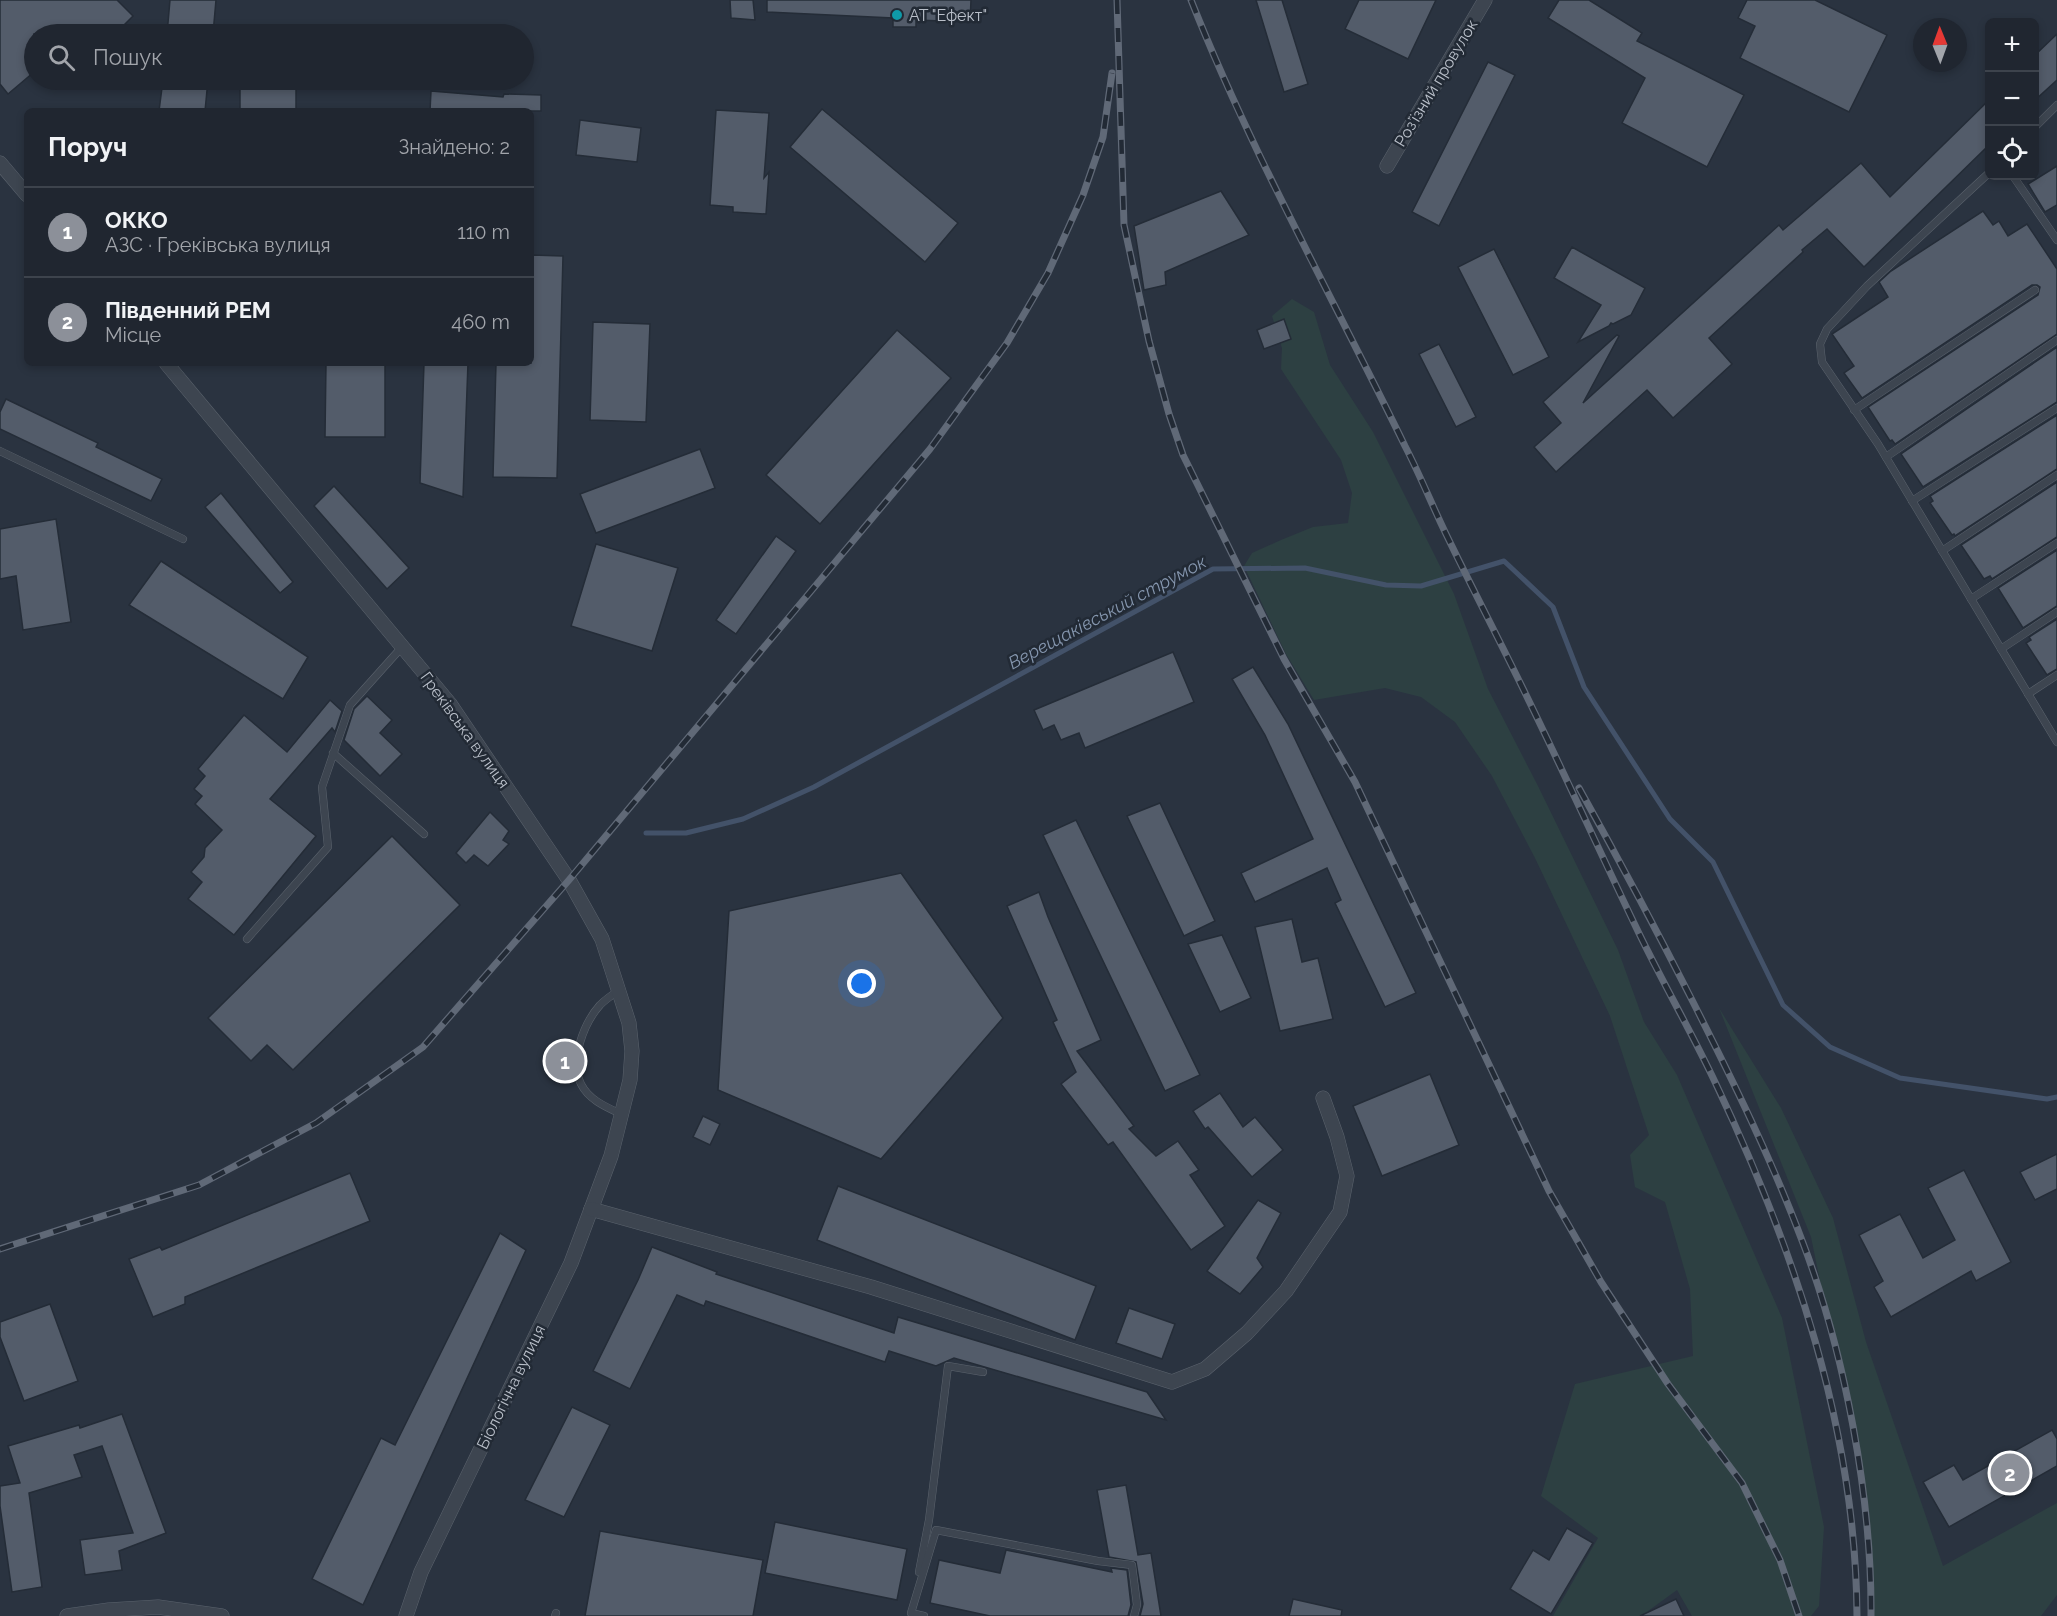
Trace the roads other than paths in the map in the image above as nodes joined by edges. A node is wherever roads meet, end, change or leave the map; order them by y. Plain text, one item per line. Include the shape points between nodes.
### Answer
1 (1485, 0) edge
2 (2057, 105) edge
3 (2036, 126) edge
4 (0, 163) edge
5 (1388, 166) dead end
6 (1985, 176) edge
7 (2016, 180) edge
8 (24, 191) edge
9 (2057, 240) edge
10 (2035, 291) dead end
11 (2057, 340) edge
12 (168, 366) edge
13 (2057, 408) edge
14 (1854, 410) junction
15 (0, 451) edge
16 (1886, 457) junction
17 (2057, 475) edge
18 (1912, 501) junction
19 (183, 539) dead end
20 (2057, 543) edge
21 (1942, 551) junction
22 (1971, 599) junction
23 (2057, 612) edge
24 (402, 647) junction
25 (2001, 649) junction
26 (2057, 675) edge
27 (2028, 694) junction
28 (2057, 741) edge
29 (333, 753) junction
30 (424, 834) dead end
31 (247, 939) dead end
32 (618, 991) junction
33 (1323, 1098) dead end
34 (621, 1114) junction
35 (611, 1156) joint
36 (591, 1209) junction
37 (983, 1372) dead end
38 (911, 1615) edge
39 (67, 1616) edge
40 (222, 1616) edge
41 (406, 1616) edge
42 (924, 1616) edge
43 (1134, 1616) edge

1 - 5 street, Роз’їзний провулок
2 - 3 lane
4 - 8 street
6 - 14 lane via 1827,329 1820,344 1822,362
7 - 9 lane
10 - 14 lane
11 - 16 lane
12 - 24 street, Греківська вулиця
13 - 18 lane
14 - 16 lane
15 - 19 lane
16 - 18 lane
17 - 21 lane
18 - 21 lane
20 - 22 lane
21 - 22 lane
22 - 25 lane
23 - 25 lane
24 - 29 lane via 350,705
24 - 32 street, Греківська вулиця via 450,704 569,880 602,939
25 - 27 lane
26 - 27 lane
27 - 28 lane
29 - 30 lane
29 - 31 lane via 322,787 328,846
32 - 34 street, Греківська вулиця via 629,1023 632,1051 630,1080
32 - 34 lane via 600,1004 587,1023 577,1067 586,1092
33 - 36 street via 1347,1176 1340,1212 1286,1291 1247,1333 1205,1369 1172,1382 871,1287
34 - 35 street, Греківська вулиця
35 - 36 street, Біологічна вулиця
36 - 41 street, Біологічна вулиця via 571,1263 421,1572
37 - 38 lane via 948,1366 929,1520
38 - 42 lane
38 - 43 lane via 936,1530 1132,1565 1137,1605
39 - 40 street via 158,1607

